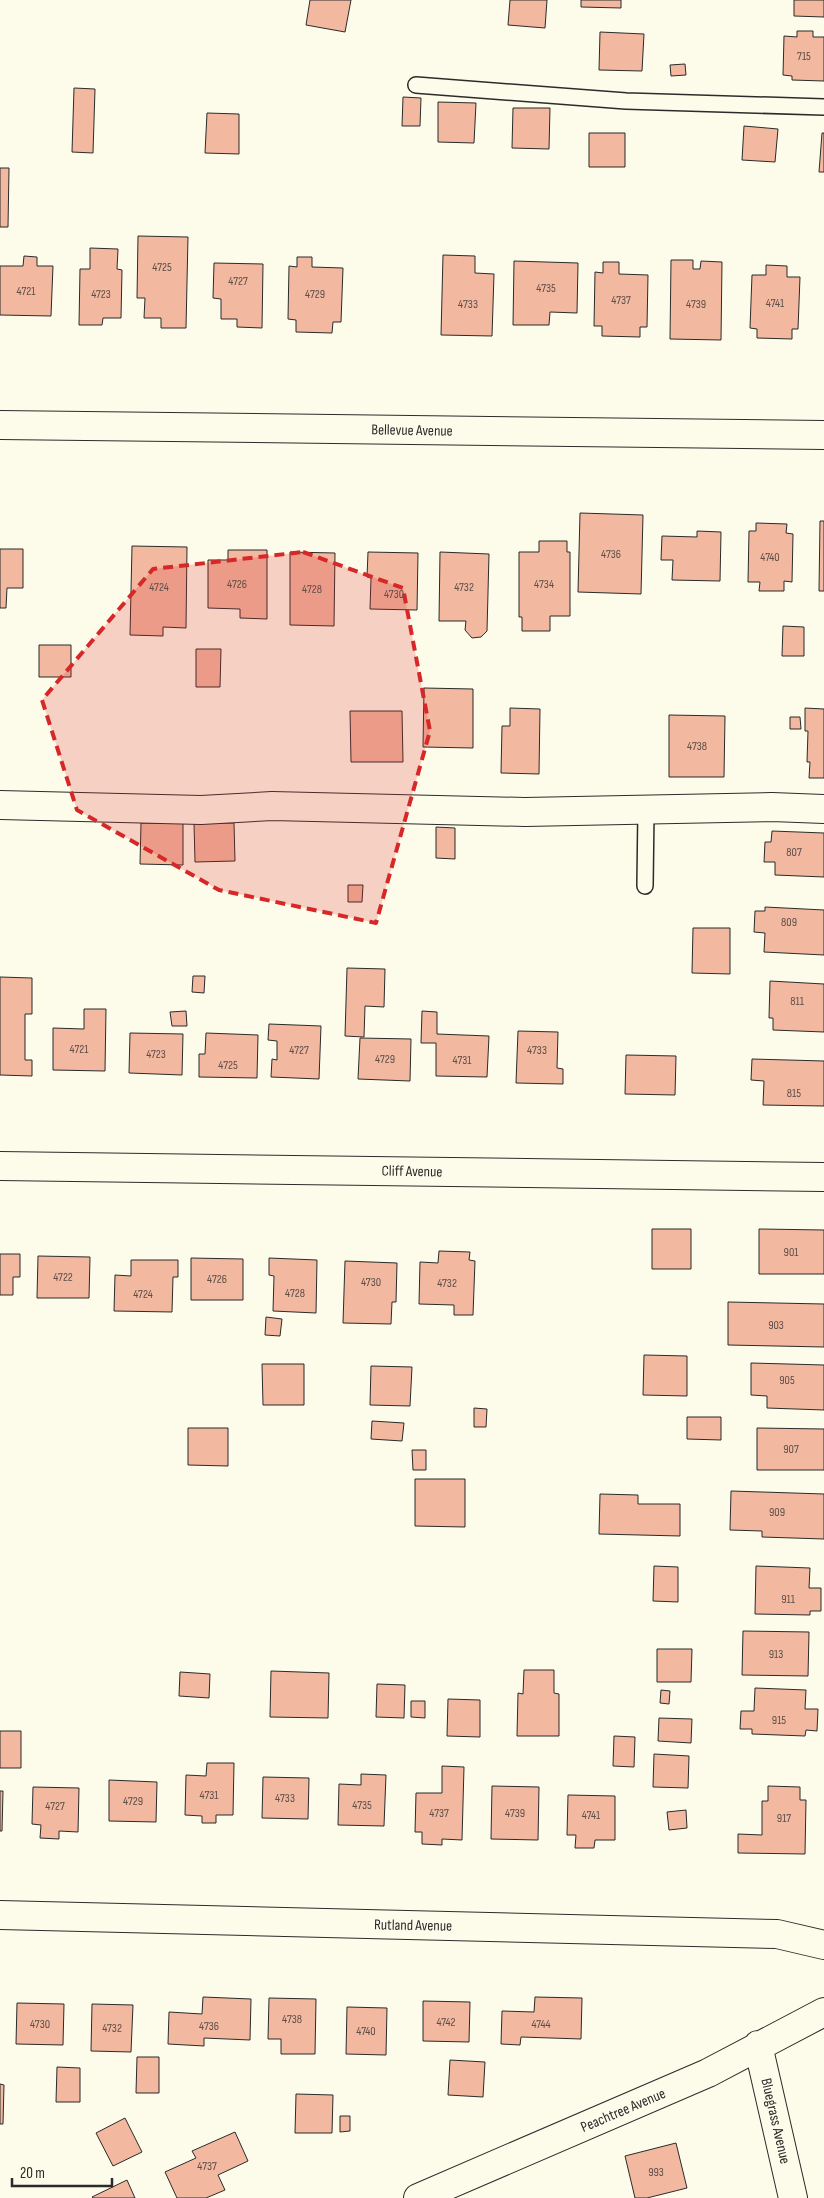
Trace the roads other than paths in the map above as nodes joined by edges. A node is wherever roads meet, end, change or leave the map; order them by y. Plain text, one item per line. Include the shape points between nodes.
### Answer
1 (416, 85) dead end
2 (824, 107) edge
3 (0, 425) edge
4 (824, 436) edge
5 (0, 805) edge
6 (824, 809) edge
7 (646, 810) junction
8 (645, 886) dead end
9 (0, 1166) edge
10 (824, 1177) edge
11 (0, 1915) edge
12 (824, 1945) edge
13 (824, 2012) edge
14 (758, 2045) junction
15 (418, 2198) edge
16 (793, 2198) edge

1 - 2 lane via 626,100
3 - 4 street, Bellevue Avenue
5 - 7 street via 201,810 272,806 525,812
6 - 7 street
7 - 8 lane
9 - 10 street, Cliff Avenue
11 - 12 street, Rutland Avenue via 777,1934
13 - 14 street, Peachtree Avenue
14 - 15 street, Peachtree Avenue via 708,2074
14 - 16 street, Bluegrass Avenue

